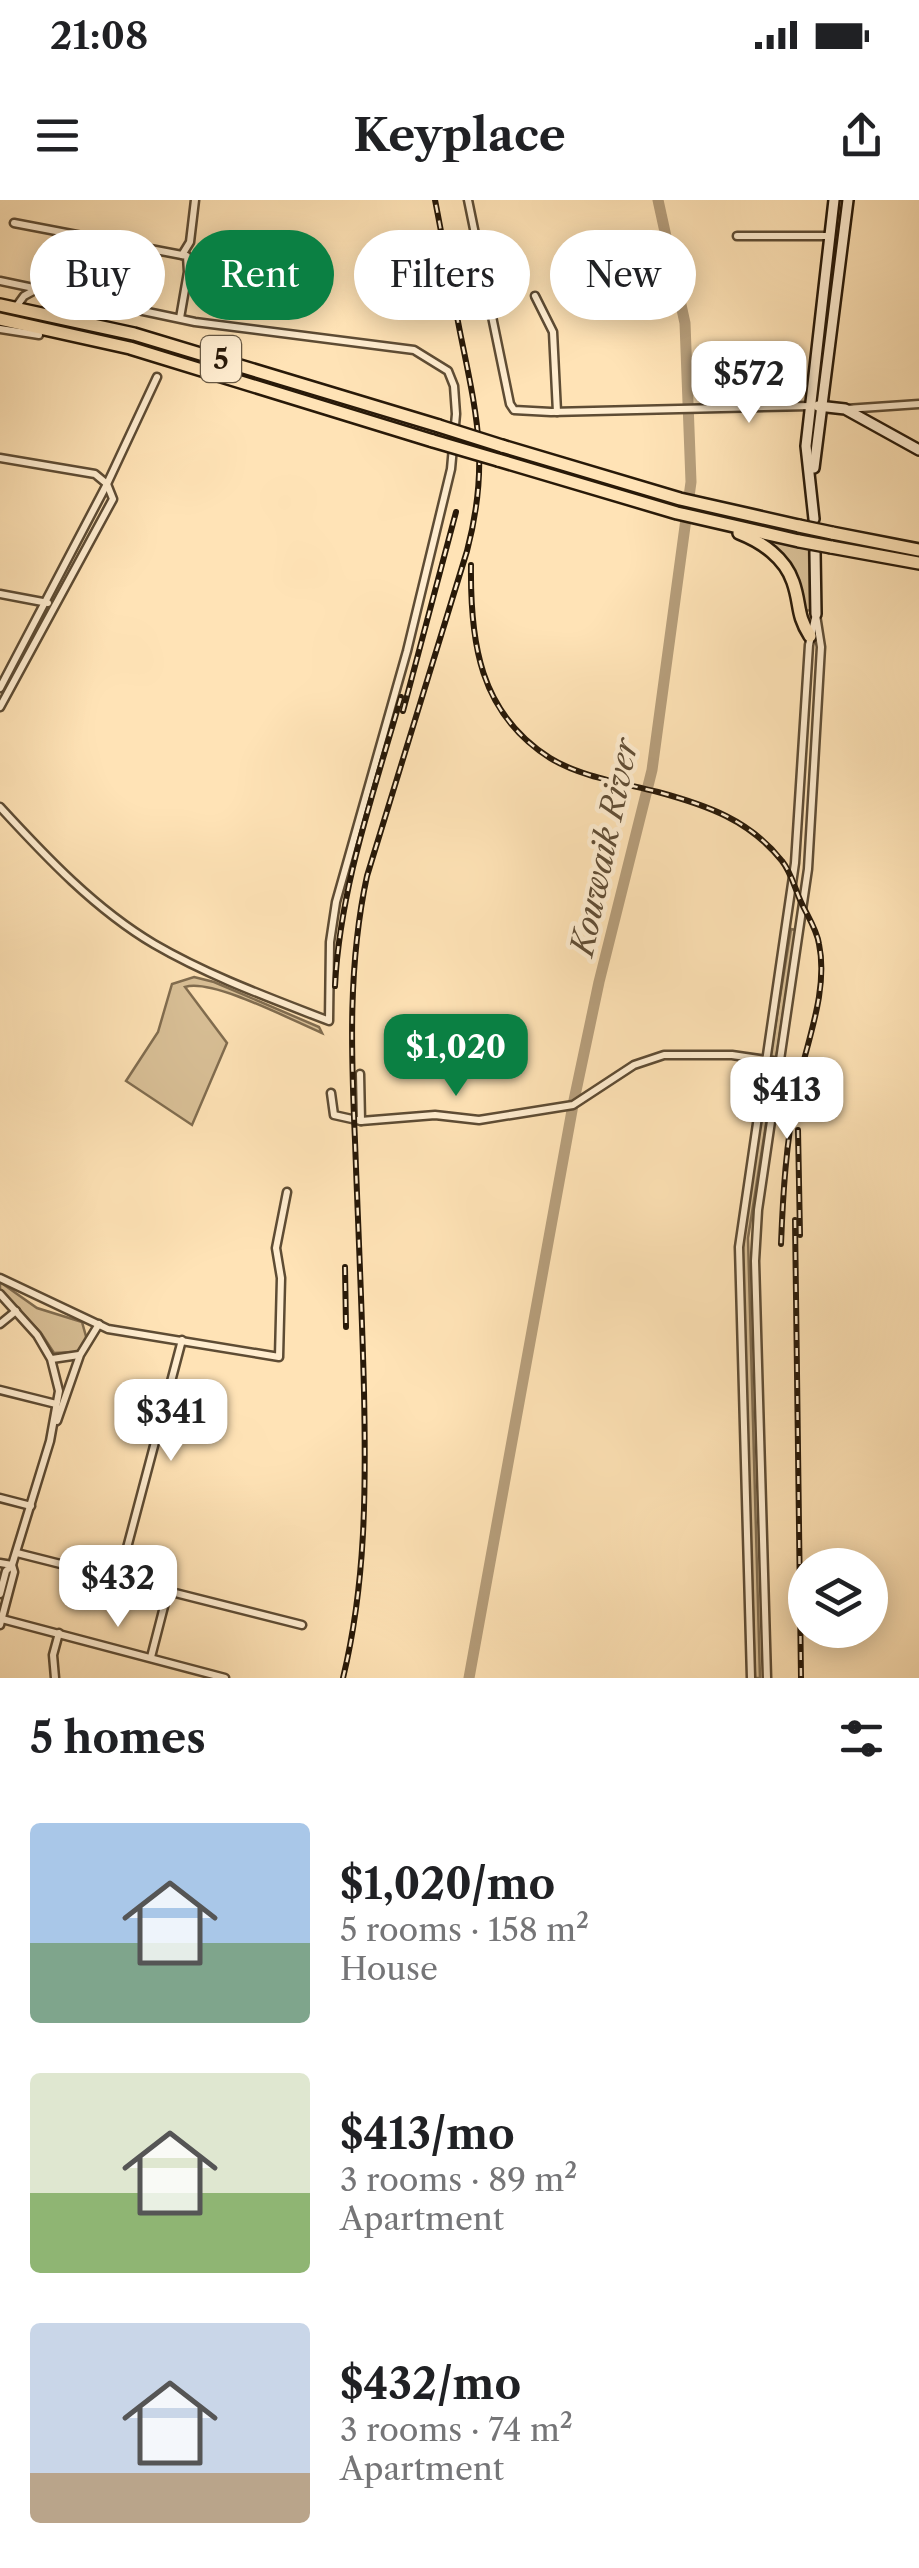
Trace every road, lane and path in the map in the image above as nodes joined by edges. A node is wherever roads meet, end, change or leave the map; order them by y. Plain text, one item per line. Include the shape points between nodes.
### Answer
1 (194, 200) edge
2 (468, 200) edge
3 (834, 200) edge
4 (848, 200) edge
5 (14, 223) dead end
6 (53, 230) edge
7 (737, 236) dead end
8 (830, 236) junction
9 (165, 251) edge
10 (182, 255) junction
11 (0, 281) edge
12 (30, 287) edge
13 (30, 293) edge
14 (535, 296) dead end
15 (0, 305) edge
16 (16, 307) junction
17 (165, 315) edge
18 (180, 318) junction
19 (0, 319) edge
20 (0, 329) edge
21 (39, 335) dead end
22 (157, 377) dead end
23 (919, 404) edge
24 (816, 406) junction
25 (845, 409) junction
26 (558, 412) junction
27 (919, 450) edge
28 (0, 458) edge
29 (107, 484) junction
30 (703, 519) junction
31 (814, 519) dead end
32 (919, 550) edge
33 (816, 552) dead end
34 (919, 563) edge
35 (0, 594) edge
36 (46, 602) junction
37 (56, 605) junction
38 (816, 614) junction
39 (810, 636) junction
40 (11, 677) junction
41 (0, 688) edge
42 (0, 707) edge
43 (0, 807) edge
44 (766, 1060) junction
45 (780, 1062) junction
46 (360, 1074) dead end
47 (331, 1092) dead end
48 (361, 1121) junction
49 (287, 1192) dead end
50 (0, 1278) edge
51 (0, 1294) edge
52 (16, 1311) junction
53 (0, 1324) edge
54 (100, 1324) junction
55 (182, 1340) junction
56 (80, 1355) junction
57 (51, 1359) junction
58 (0, 1390) edge
59 (56, 1404) junction
60 (50, 1442) junction
61 (0, 1498) edge
62 (30, 1506) junction
63 (17, 1553) junction
64 (0, 1562) edge
65 (12, 1565) junction
66 (120, 1578) junction
67 (168, 1591) junction
68 (0, 1594) edge
69 (1, 1621) edge
70 (302, 1625) dead end
71 (59, 1633) junction
72 (151, 1658) junction
73 (54, 1678) edge
74 (225, 1678) edge
75 (751, 1678) edge
76 (767, 1678) edge

1 - 10 street via 190,242
2 - 26 street via 510,404 514,410
3 - 8 main road
4 - 24 main road
5 - 6 street
7 - 8 street
8 - 24 main road
9 - 10 street
10 - 18 street via 189,264
11 - 12 street
13 - 16 street
14 - 26 street via 553,332
15 - 16 highway, 5
16 - 32 highway, 5, bridge via 134,334 706,505
17 - 18 street
18 - 43 street via 414,350 448,370 454,386 447,486 336,902 329,1022 152,943 56,868
19 - 30 highway, 5, bridge via 130,348
20 - 21 street
22 - 29 street
23 - 25 street
24 - 25 main road
24 - 26 street
24 - 31 main road via 806,446
25 - 27 main road
28 - 29 street via 88,472
29 - 36 street
29 - 37 street via 112,506
30 - 34 highway, 5, bridge
30 - 39 highway via 755,540 786,567
33 - 38 main road
35 - 36 street
36 - 37 street
36 - 40 street
37 - 40 street
38 - 39 street
38 - 45 street via 821,647 808,869
39 - 44 street via 796,863
40 - 41 street
40 - 42 street
44 - 45 street
44 - 48 street via 664,1054 573,1105 480,1120 435,1115
44 - 75 street via 739,1248
45 - 76 street via 755,1261
46 - 48 street
47 - 48 street via 334,1115
49 - 55 street via 276,1248 279,1356
50 - 54 street
51 - 52 street
52 - 53 street
52 - 57 street
54 - 55 street
54 - 56 street
55 - 66 street
56 - 57 street
56 - 60 street
57 - 59 street
58 - 59 street
59 - 60 street
60 - 62 street
61 - 62 street
62 - 63 street
63 - 65 street
63 - 66 street
64 - 65 street
65 - 68 street
65 - 69 street
66 - 67 street
67 - 70 street
67 - 72 street
69 - 71 street
71 - 72 street
71 - 73 street
72 - 74 street

